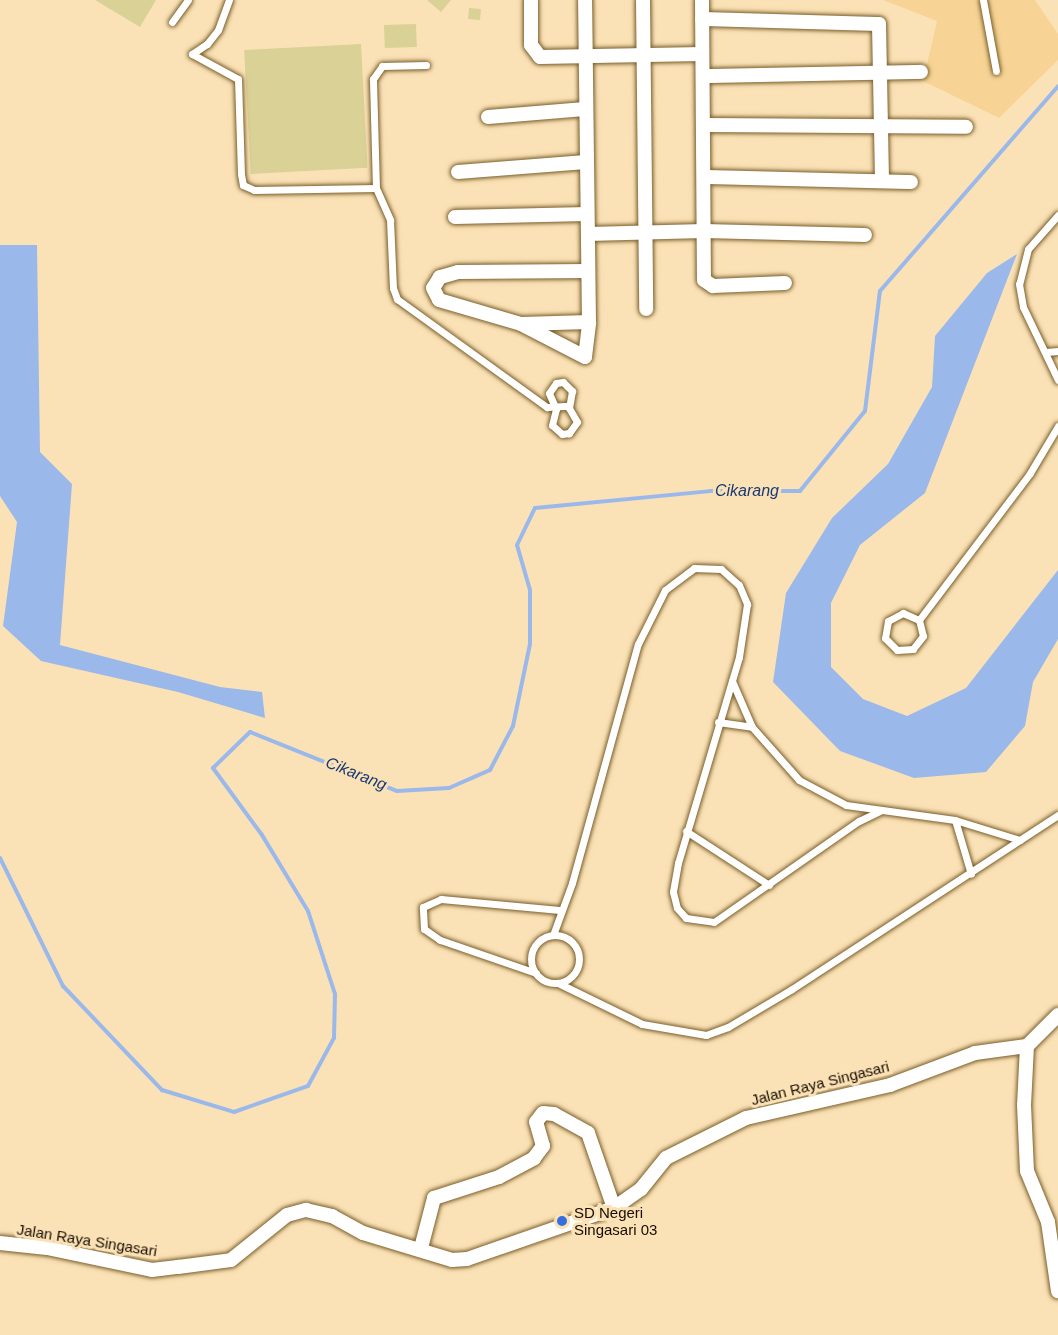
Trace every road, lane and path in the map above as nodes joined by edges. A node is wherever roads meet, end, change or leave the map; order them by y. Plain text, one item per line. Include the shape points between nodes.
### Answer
1 (188, 0) edge
2 (229, 0) edge
3 (531, 0) edge
4 (585, 0) edge
5 (643, 0) edge
6 (702, 0) edge
7 (983, 0) edge
8 (702, 19) junction
9 (172, 22) dead end
10 (643, 54) junction
11 (702, 54) junction
12 (586, 55) junction
13 (426, 65) dead end
14 (996, 71) dead end
15 (921, 72) dead end
16 (880, 74) junction
17 (704, 76) junction
18 (585, 109) junction
19 (488, 117) dead end
20 (705, 125) junction
21 (881, 126) junction
22 (966, 127) dead end
23 (586, 162) junction
24 (459, 172) dead end
25 (704, 177) junction
26 (882, 181) junction
27 (911, 182) dead end
28 (376, 188) junction
29 (587, 214) junction
30 (1058, 215) edge
31 (455, 217) dead end
32 (704, 231) junction
33 (646, 233) junction
34 (588, 234) junction
35 (865, 235) dead end
36 (588, 271) junction
37 (784, 283) dead end
38 (646, 309) dead end
39 (589, 322) junction
40 (521, 324) junction
41 (1058, 351) edge
42 (1046, 352) junction
43 (1058, 380) edge
44 (569, 406) junction
45 (555, 409) junction
46 (1058, 426) edge
47 (919, 620) junction
48 (732, 681) junction
49 (718, 722) junction
50 (752, 727) junction
51 (882, 810) junction
52 (1058, 815) edge
53 (955, 820) junction
54 (686, 831) junction
55 (1020, 840) junction
56 (970, 874) junction
57 (769, 885) junction
58 (559, 909) junction
59 (553, 935) junction
60 (536, 973) junction
61 (558, 983) junction
62 (1058, 1015) edge
63 (1028, 1046) junction
64 (614, 1208) junction
65 (0, 1243) edge
66 (421, 1248) junction
67 (1058, 1291) edge

1 - 9 lane
2 - 28 lane via 218,30 192,54 234,76 240,85 243,185 254,190
3 - 12 street via 535,55
4 - 12 street
5 - 10 street
6 - 8 street
7 - 14 lane
8 - 11 street
8 - 16 street via 876,21 881,29
10 - 11 street
10 - 12 street
10 - 33 street
11 - 17 street
12 - 18 street
13 - 28 lane via 382,66 373,79
15 - 16 street
16 - 17 street
16 - 21 street
17 - 20 street
18 - 19 street
18 - 23 street
20 - 21 street
20 - 25 street
21 - 22 street
21 - 26 street
23 - 24 street
23 - 29 street
25 - 26 street
25 - 32 street
26 - 27 street
28 - 45 lane via 390,220 393,288 397,299
29 - 31 street
29 - 34 street
30 - 42 lane via 1028,249 1019,284 1023,308
32 - 33 street
32 - 35 street
32 - 37 street via 707,285
33 - 34 street
33 - 38 street
34 - 36 street
36 - 39 street
36 - 40 street via 458,272 447,273 435,281 434,294 439,300
39 - 40 street
39 - 40 street via 585,357
41 - 42 lane
42 - 43 lane
44 - 45 lane
44 - 45 lane via 569,385 556,383 549,393
44 - 45 lane via 577,422 569,433 562,434 552,424
46 - 47 lane via 1030,473
47 - 47 lane via 923,636 914,649 897,650 885,638 888,621 903,613
48 - 49 lane
48 - 50 lane
48 - 58 lane via 747,604 739,585 721,569 694,568 665,590 638,644 572,883
49 - 50 lane
49 - 54 lane
50 - 51 lane via 800,780 846,805
51 - 53 lane
51 - 57 lane via 859,821
52 - 55 lane
53 - 55 lane
53 - 56 lane
54 - 57 lane
54 - 57 lane via 673,892 677,908 686,918 714,922
55 - 56 lane
56 - 61 lane via 783,994 728,1027 706,1035 642,1024
58 - 59 lane
58 - 60 lane via 441,898 423,907 424,929 440,940
59 - 60 lane via 541,939 533,949 531,962
59 - 61 lane via 566,937 580,956 578,969 570,979
60 - 61 lane via 546,981
62 - 63 street
63 - 64 street, Jalan Raya Singasari via 975,1053 890,1084 746,1118 666,1158 641,1189
63 - 67 street via 1024,1105 1027,1171 1048,1222
64 - 66 street, Jalan Raya Singasari via 467,1259 452,1260
64 - 66 street via 588,1133 554,1114 543,1113 536,1122 543,1146 534,1158 499,1177 434,1198
65 - 66 street, Jalan Raya Singasari via 47,1248 126,1267 178,1268 231,1260 288,1215 306,1210 332,1216 363,1233

